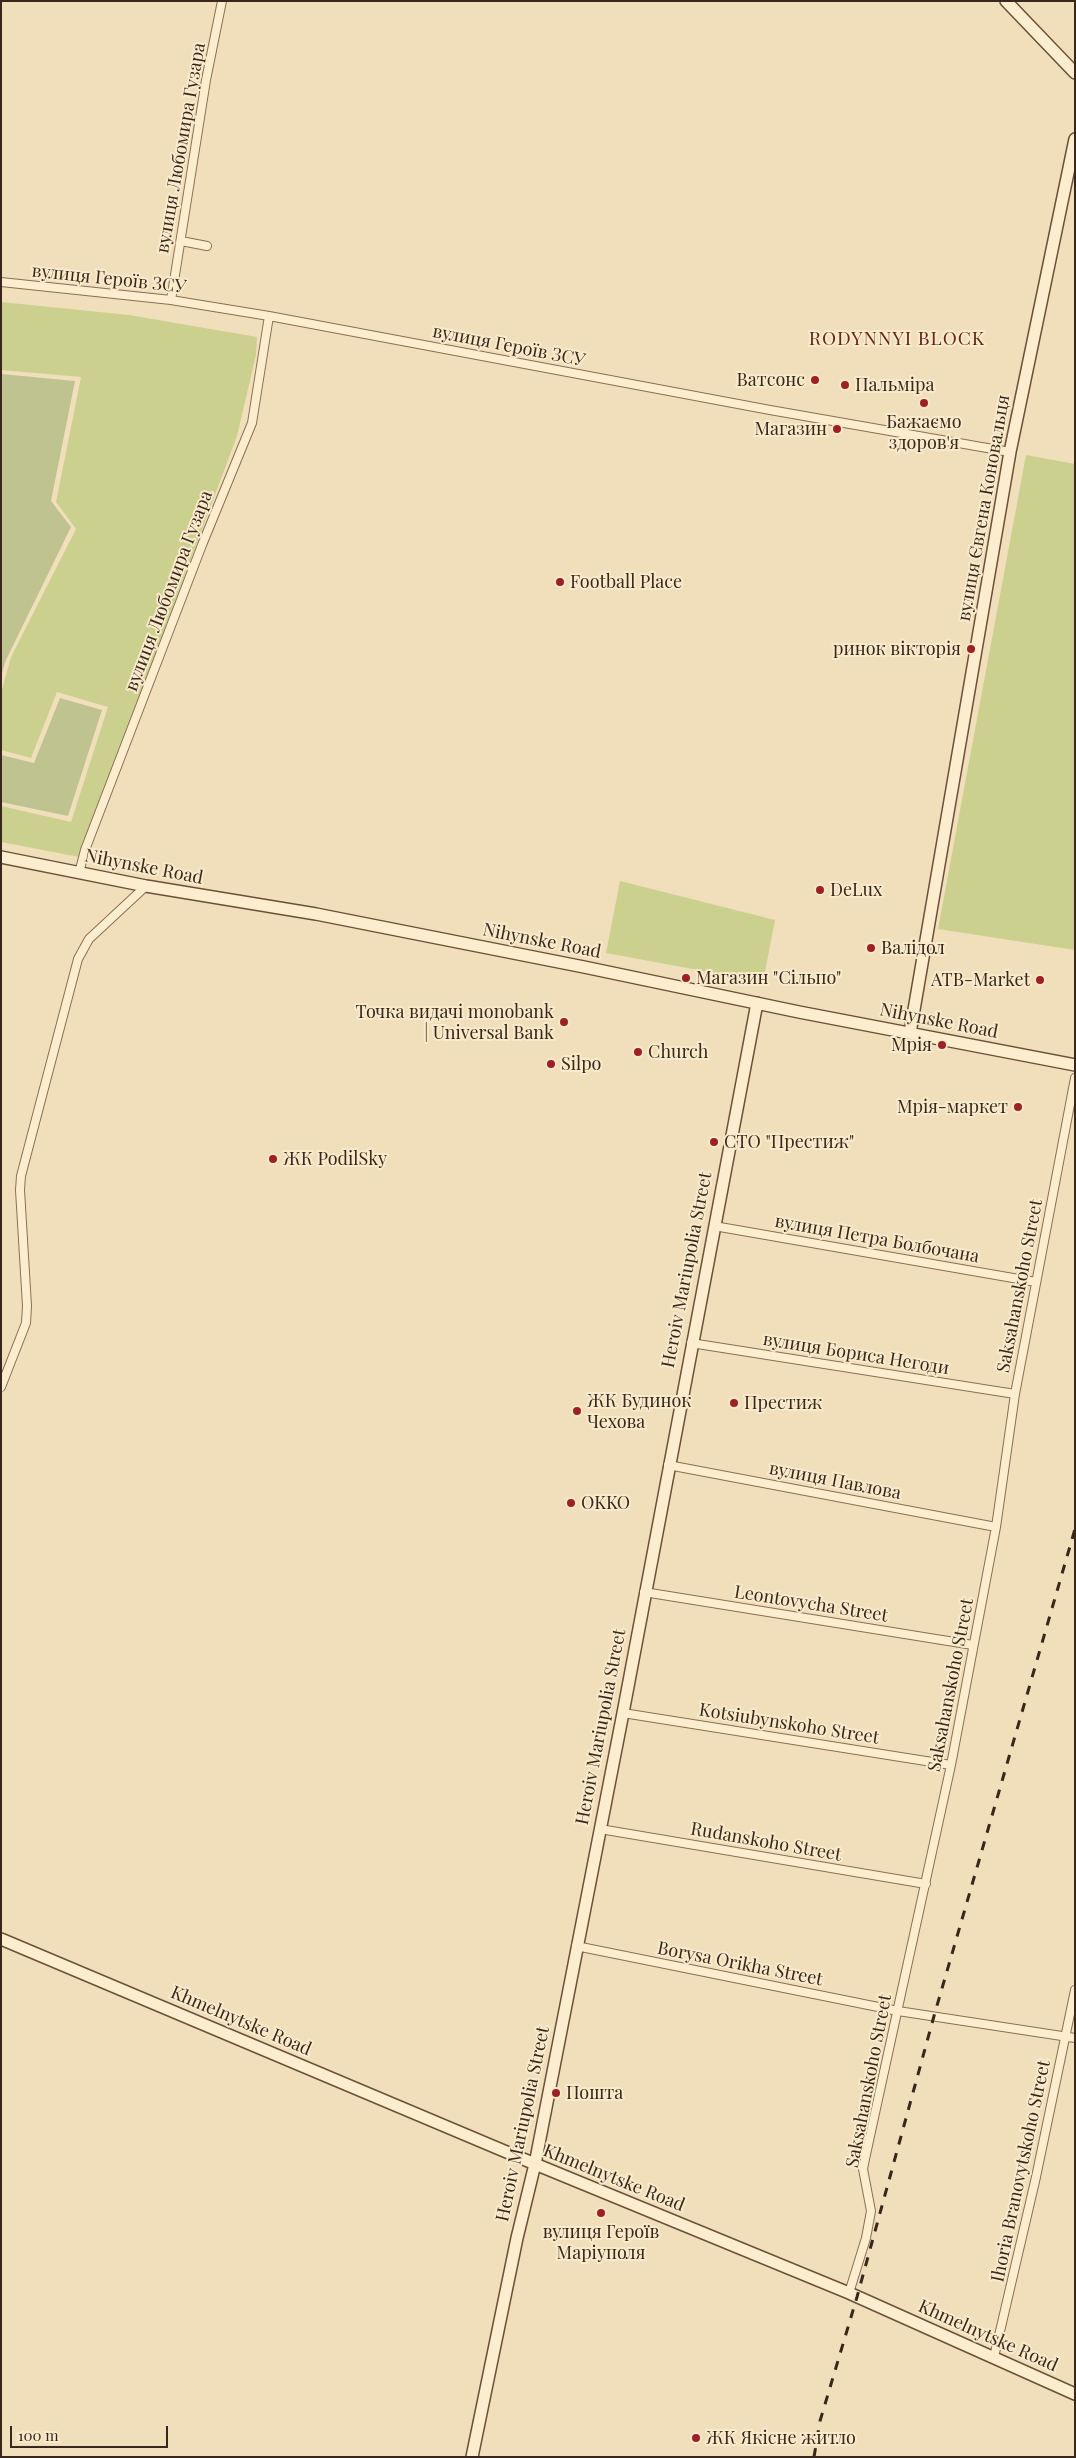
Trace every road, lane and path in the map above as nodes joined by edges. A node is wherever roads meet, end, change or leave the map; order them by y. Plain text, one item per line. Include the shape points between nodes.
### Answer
1 (222, 1) edge
2 (1006, 1) edge
3 (1075, 73) edge
4 (1075, 139) edge
5 (181, 241) junction
6 (207, 246) dead end
7 (1, 282) edge
8 (171, 300) junction
9 (269, 316) junction
10 (1010, 452) junction
11 (1, 856) edge
12 (79, 872) junction
13 (146, 886) junction
14 (757, 1002) junction
15 (910, 1032) junction
16 (1075, 1065) edge
17 (1075, 1078) edge
18 (714, 1226) junction
19 (1036, 1282) junction
20 (691, 1343) junction
21 (1, 1387) edge
22 (1015, 1394) junction
23 (668, 1465) junction
24 (996, 1527) junction
25 (644, 1592) junction
26 (974, 1645) junction
27 (623, 1714) junction
28 (951, 1765) junction
29 (600, 1829) junction
30 (926, 1884) junction
31 (1, 1939) edge
32 (576, 1946) junction
33 (1075, 1990) edge
34 (898, 2011) junction
35 (1066, 2036) junction
36 (1075, 2038) edge
37 (535, 2164) junction
38 (850, 2293) junction
39 (994, 2357) junction
40 (1075, 2394) edge
41 (472, 2457) edge

1 - 5 street, вулиця Любомира Гузара
2 - 3 main road
4 - 10 main road, вулиця Євгена Коновальця
5 - 6 street
5 - 8 street, вулиця Любомира Гузара
7 - 8 street, вулиця Героїв ЗСУ
8 - 9 street, вулиця Героїв ЗСУ
9 - 10 street, вулиця Героїв ЗСУ
9 - 12 street, вулиця Любомира Гузара via 252,423 202,545
10 - 15 main road, вулиця Євгена Коновальця
11 - 12 main road, Nihynske Road
12 - 13 main road, Nihynske Road
13 - 14 main road, Nihynske Road via 316,914
13 - 21 street via 89,938 78,959 21,1176 26,1323
14 - 15 main road, Nihynske Road
14 - 18 main road, Heroiv Mariupolia Street
15 - 16 main road, Nihynske Road
17 - 19 street, Saksahanskoho Street
18 - 19 street, вулиця Петра Болбочана
18 - 20 main road, Heroiv Mariupolia Street
19 - 22 street, Saksahanskoho Street
20 - 22 street, вулиця Бориса Негоди
20 - 23 main road, Heroiv Mariupolia Street
22 - 24 street, Saksahanskoho Street
23 - 24 street, вулиця Павлова
23 - 25 main road, Heroiv Mariupolia Street
24 - 26 street, Saksahanskoho Street
25 - 26 street, Leontovycha Street
25 - 27 main road, Heroiv Mariupolia Street
26 - 28 street, Saksahanskoho Street
27 - 28 street, Kotsiubynskoho Street
27 - 29 main road, Heroiv Mariupolia Street
28 - 30 street, Saksahanskoho Street
29 - 30 street, Rudanskoho Street
29 - 32 main road, Heroiv Mariupolia Street
30 - 34 street, Saksahanskoho Street
31 - 37 main road, Khmelnytske Road
32 - 34 street, Borysa Orikha Street
32 - 37 main road, Heroiv Mariupolia Street
33 - 35 street, Ihoria Branovytskoho Street
34 - 35 street, Borysa Orikha Street
34 - 38 street, Saksahanskoho Street via 863,2169 870,2211 866,2238
35 - 36 street
35 - 39 street, Ihoria Branovytskoho Street
37 - 38 main road, Khmelnytske Road
37 - 41 main road, Heroiv Mariupolia Street
38 - 39 main road, Khmelnytske Road
39 - 40 main road, Khmelnytske Road

